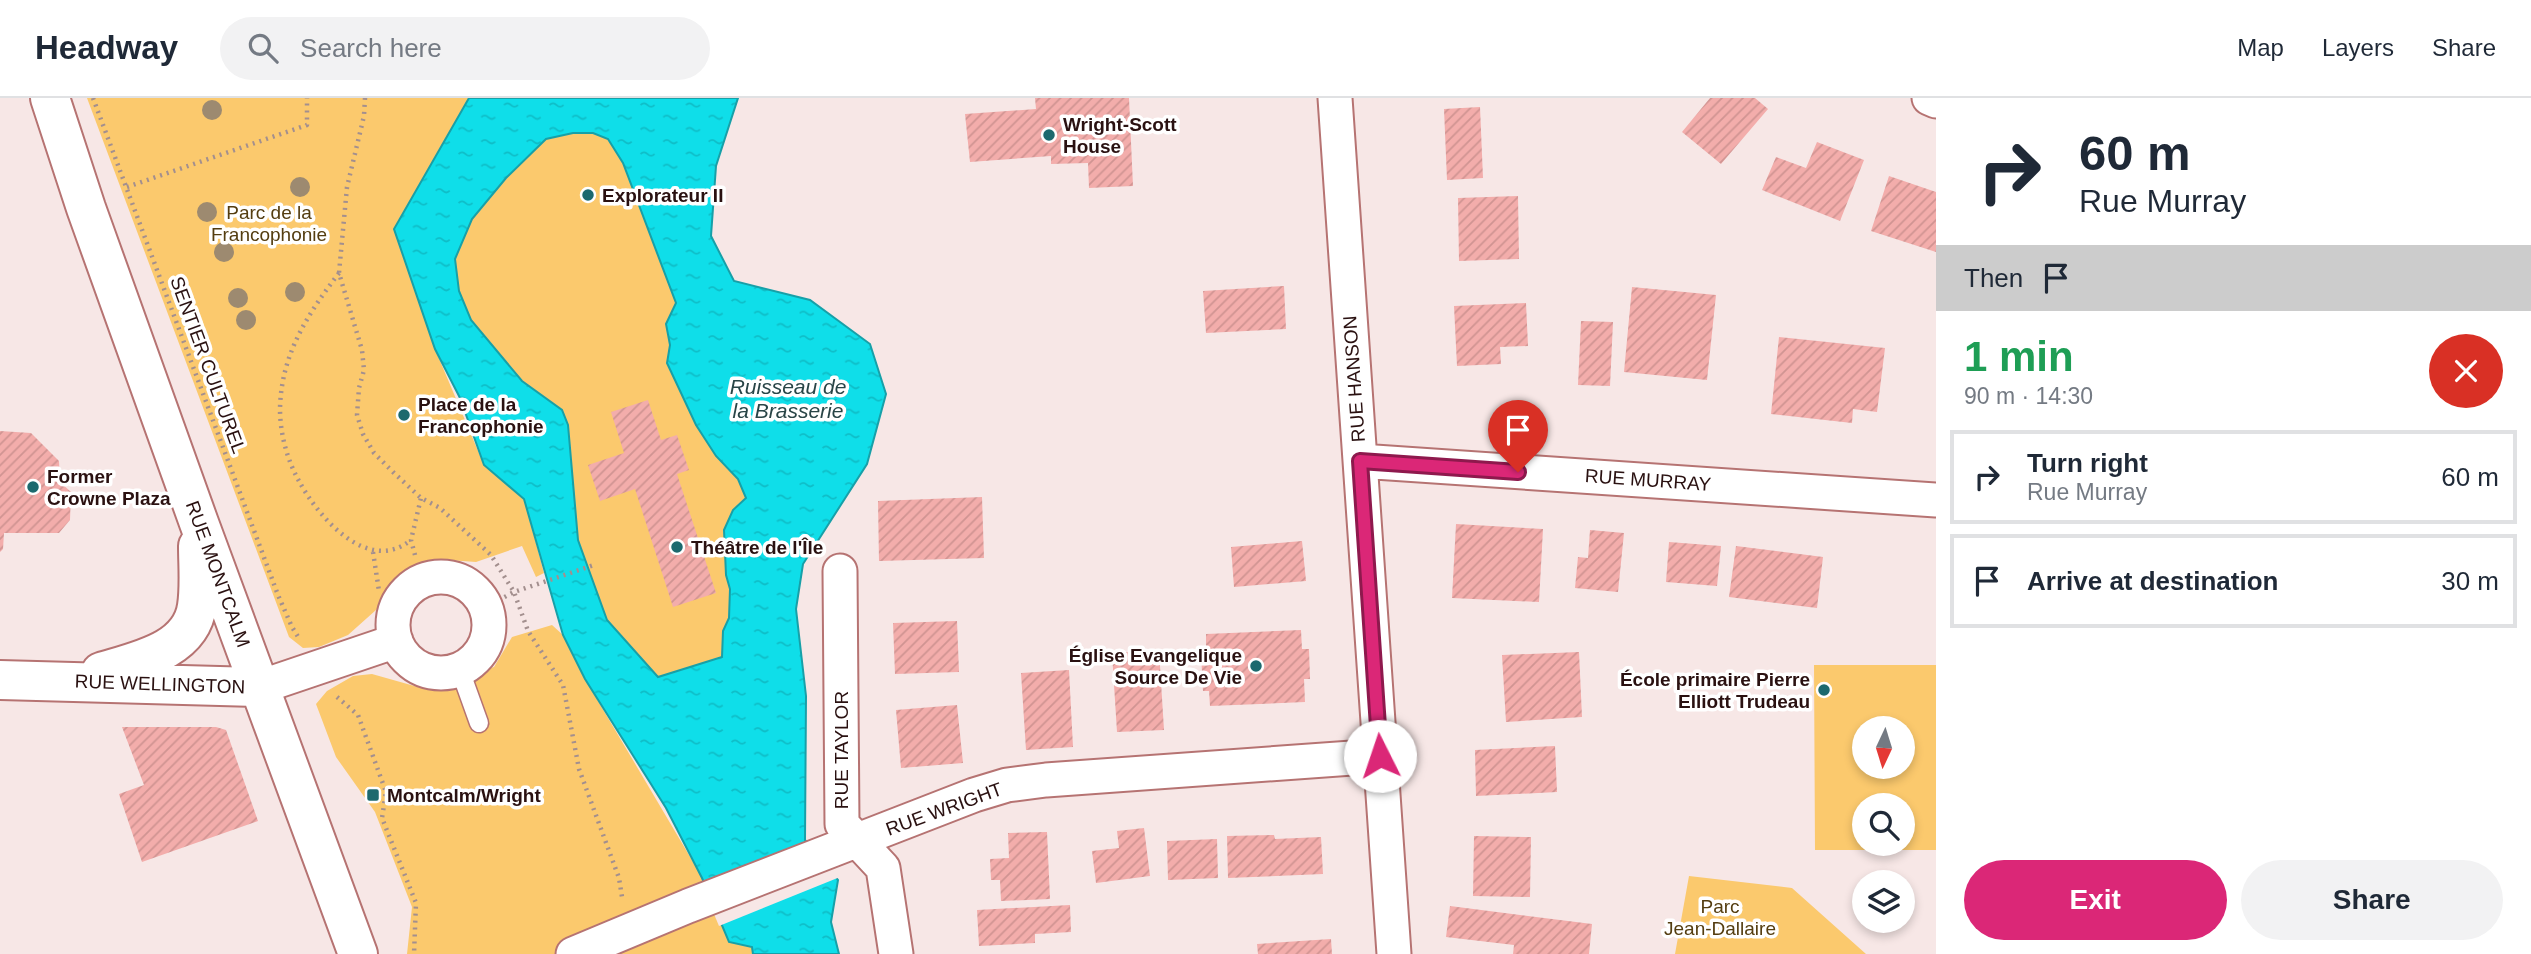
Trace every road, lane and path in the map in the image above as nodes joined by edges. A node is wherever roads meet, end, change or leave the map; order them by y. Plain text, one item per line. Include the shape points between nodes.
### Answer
1 (93, 98) edge
2 (307, 98) edge
3 (365, 98) edge
4 (1335, 98) edge
5 (1929, 98) edge
6 (1936, 101) edge
7 (49, 103) edge
8 (127, 187) junction
9 (338, 273) junction
10 (1360, 461) junction
11 (421, 498) junction
12 (1936, 500) edge
13 (199, 523) junction
14 (411, 540) junction
15 (373, 552) junction
16 (415, 555) dead end
17 (594, 565) dead end
18 (840, 571) dead end
19 (379, 591) dead end
20 (500, 599) junction
21 (301, 640) dead end
22 (396, 641) junction
23 (460, 670) junction
24 (0, 680) edge
25 (72, 681) junction
26 (260, 687) junction
27 (327, 691) dead end
28 (479, 723) dead end
29 (1380, 756) junction
30 (843, 846) junction
31 (628, 932) junction
32 (358, 954) edge
33 (414, 954) edge
34 (573, 954) edge
35 (896, 954) edge
36 (1394, 954) edge

1 - 8 path, SENTIER CULTUREL
2 - 8 path via 307,125
3 - 9 path via 347,187
4 - 10 street, RUE HANSON
5 - 6 street
7 - 13 main road, RUE MONTCALM
8 - 21 path, SENTIER CULTUREL via 278,595
9 - 11 path via 362,350 364,370 357,415 363,434 374,453
9 - 15 path via 290,352 280,411 283,437 299,482 314,503 345,536
10 - 12 street, RUE MURRAY
10 - 29 street, RUE HANSON
11 - 14 path
11 - 20 path via 440,508 491,555
13 - 25 main road via 197,606 192,626 170,648
13 - 26 main road, RUE MONTCALM
14 - 15 path via 389,552
14 - 16 path
15 - 19 path
17 - 20 path
18 - 30 street, RUE TAYLOR
20 - 22 street via 448,577 416,584 396,609
20 - 23 street via 485,643 473,662
20 - 31 path via 528,631 563,685 579,769 620,878
22 - 23 street via 415,666 429,672
22 - 26 street, RUE WELLINGTON
23 - 28 lane
24 - 25 main road, RUE WELLINGTON
25 - 26 main road, RUE WELLINGTON
26 - 32 main road, RUE MONTCALM
27 - 33 path via 358,715 386,792 382,818 416,903
29 - 30 street, RUE WRIGHT via 1007,785
29 - 36 street, RUE HANSON
30 - 31 street, RUE WRIGHT
30 - 35 street, RUE TAYLOR via 883,868
31 - 34 street, RUE WRIGHT

